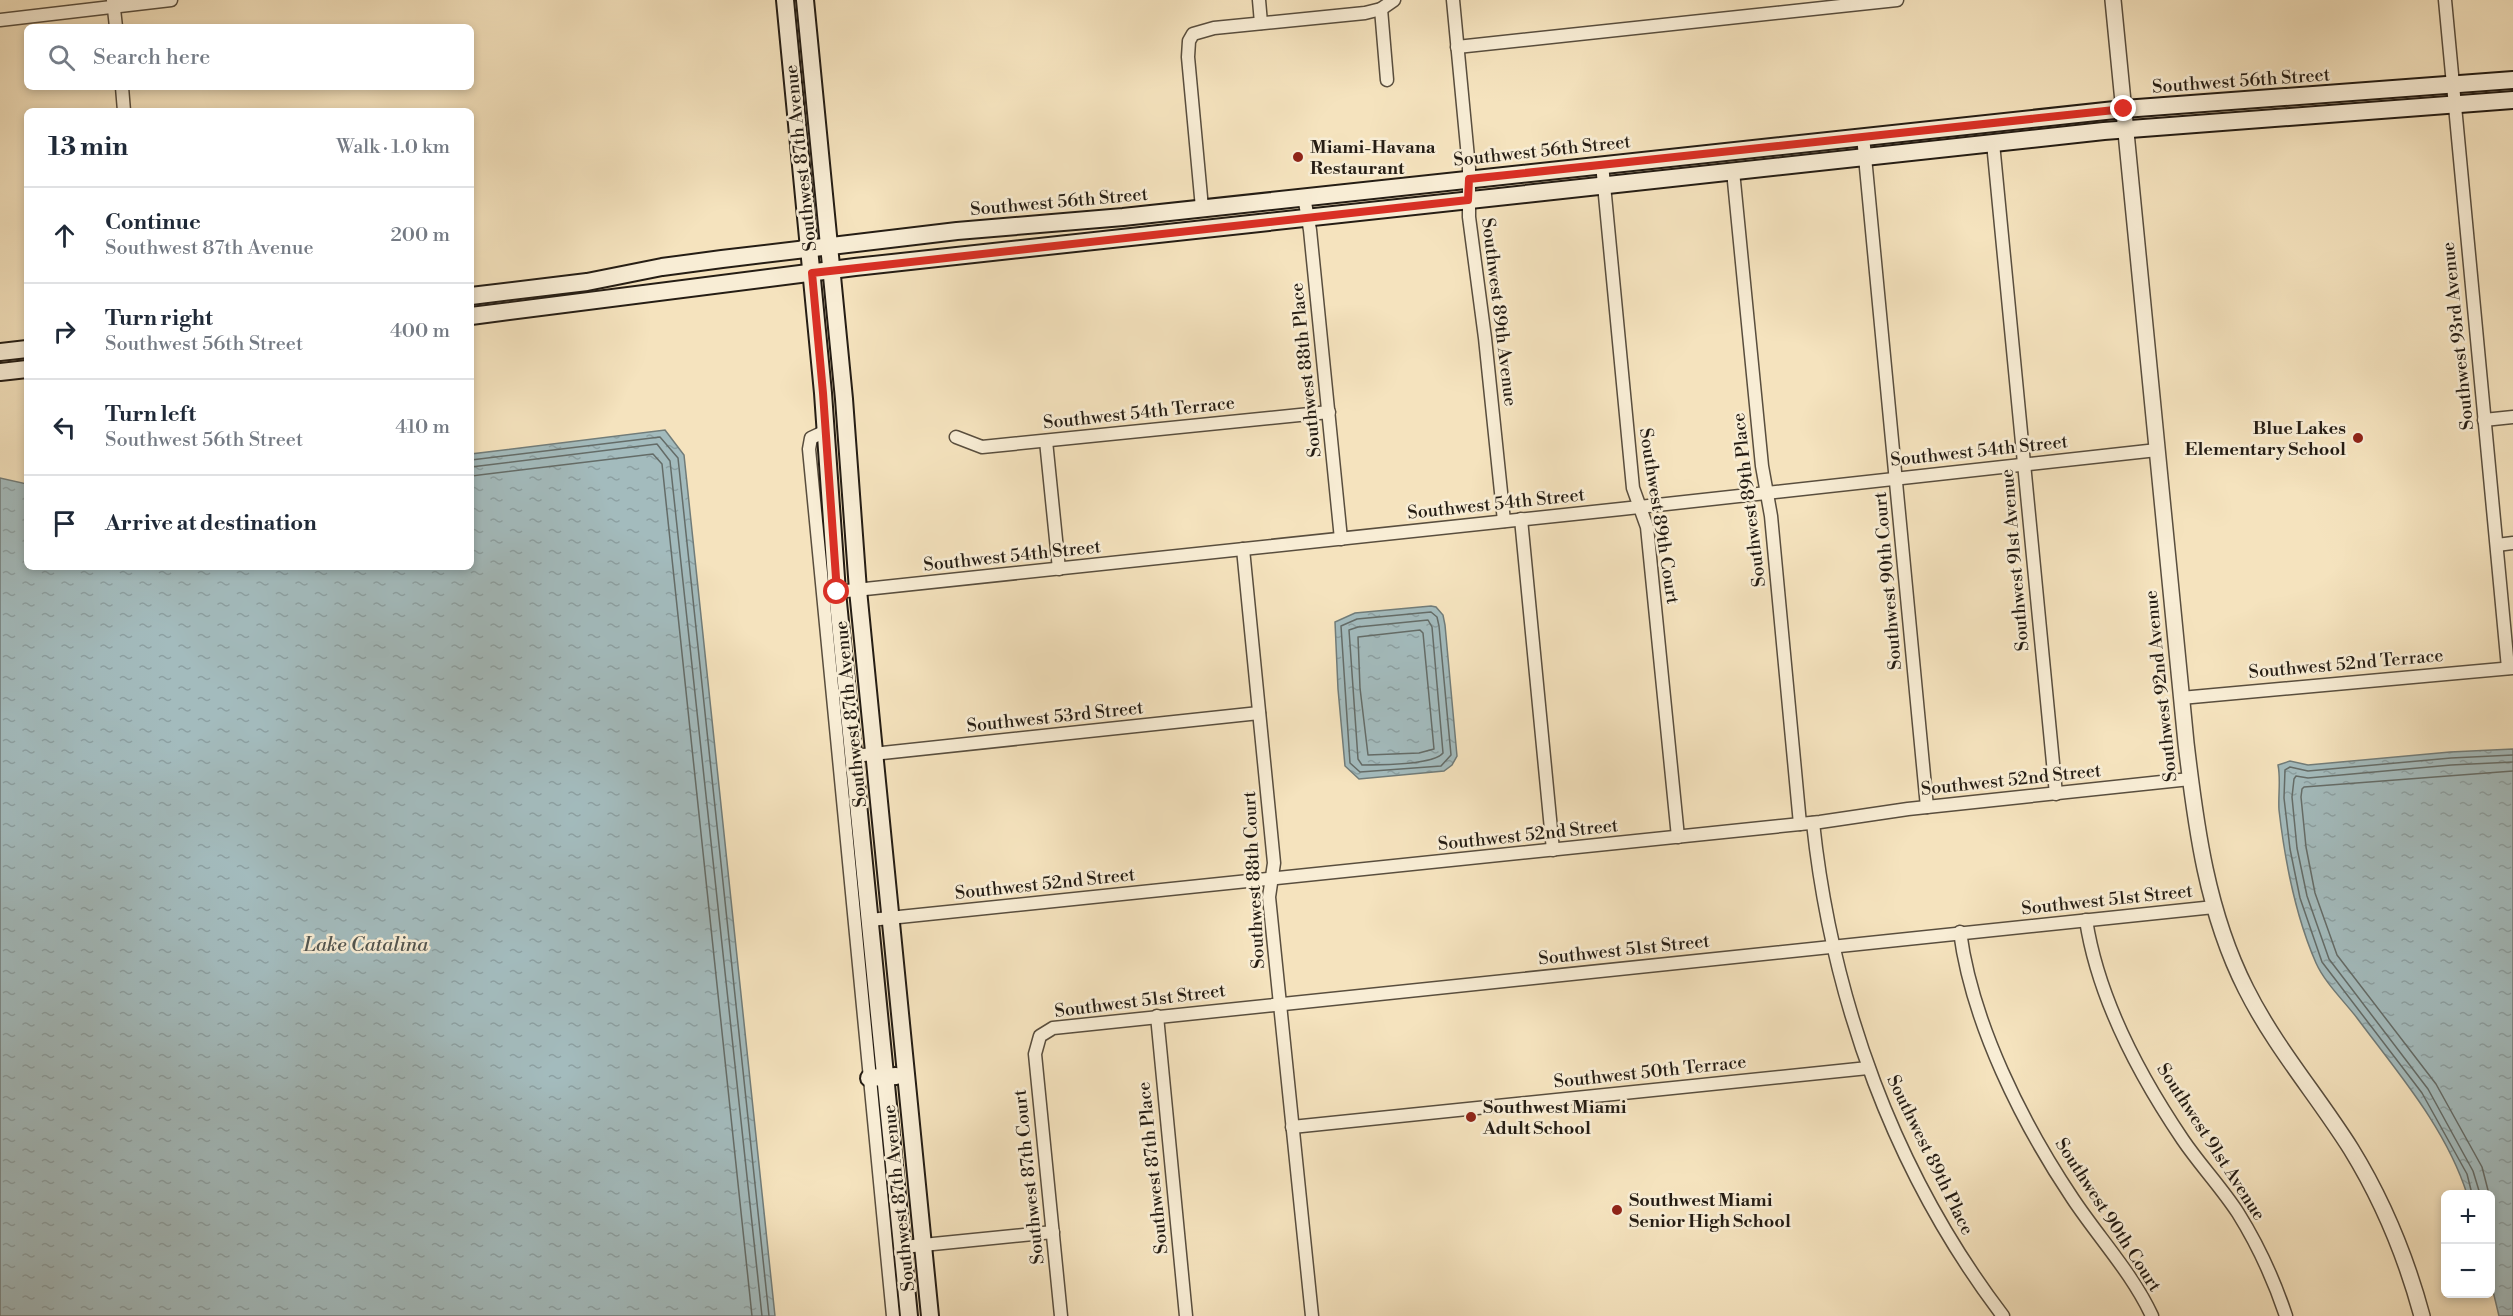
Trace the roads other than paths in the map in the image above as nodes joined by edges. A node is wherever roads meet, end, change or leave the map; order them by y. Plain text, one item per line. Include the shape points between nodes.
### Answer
1 (171, 0) edge
2 (784, 0) edge
3 (805, 0) edge
4 (1259, 0) edge
5 (1395, 0) edge
6 (1453, 0) edge
7 (1897, 0) edge
8 (2113, 0) edge
9 (2445, 0) edge
10 (114, 3) edge
11 (1381, 9) junction
12 (0, 20) edge
13 (1261, 23) junction
14 (116, 24) edge
15 (1457, 47) junction
16 (1387, 80) dead end
17 (2513, 80) edge
18 (2452, 85) junction
19 (122, 90) edge
20 (2513, 100) edge
21 (2454, 105) junction
22 (124, 108) edge
23 (2124, 109) junction
24 (2126, 129) junction
25 (1863, 136) junction
26 (1993, 143) junction
27 (1865, 156) junction
28 (1602, 164) junction
29 (1733, 171) junction
30 (1469, 179) junction
31 (1604, 185) junction
32 (1304, 197) junction
33 (1468, 200) junction
34 (1202, 208) junction
35 (1308, 216) junction
36 (829, 247) junction
37 (809, 249) junction
38 (832, 270) junction
39 (812, 273) junction
40 (474, 296) edge
41 (474, 316) edge
42 (24, 349) edge
43 (0, 352) edge
44 (24, 369) edge
45 (0, 372) edge
46 (1329, 412) junction
47 (2513, 417) edge
48 (2484, 420) junction
49 (826, 431) junction
50 (956, 437) dead end
51 (1046, 441) junction
52 (2157, 450) junction
53 (848, 453) junction
54 (2024, 465) junction
55 (1896, 478) junction
56 (1767, 492) junction
57 (1640, 507) junction
58 (1521, 519) junction
59 (1504, 521) junction
60 (1341, 539) junction
61 (2513, 543) edge
62 (2497, 545) junction
63 (1243, 549) junction
64 (1059, 569) junction
65 (858, 590) junction
66 (837, 592) junction
67 (2510, 668) edge
68 (2181, 698) junction
69 (1259, 713) junction
70 (874, 754) junction
71 (854, 756) junction
72 (2190, 779) junction
73 (2056, 794) junction
74 (1927, 807) junction
75 (1807, 823) junction
76 (1678, 837) junction
77 (1553, 850) junction
78 (1272, 879) junction
79 (2214, 907) junction
80 (890, 918) junction
81 (870, 920) junction
82 (2086, 920) junction
83 (1960, 932) junction
84 (1833, 946) junction
85 (1280, 1004) junction
86 (1157, 1016) junction
87 (1040, 1036) joint
88 (1868, 1068) junction
89 (906, 1075) junction
90 (877, 1077) junction
91 (1293, 1127) junction
92 (1053, 1232) junction
93 (923, 1245) junction
94 (903, 1247) junction
95 (893, 1316) edge
96 (909, 1316) edge
97 (930, 1316) edge
98 (1061, 1316) edge
99 (1186, 1316) edge
100 (1312, 1316) edge
101 (2003, 1316) edge
102 (2152, 1316) edge
103 (2286, 1316) edge
104 (2422, 1316) edge

1 - 10 street
2 - 37 main road, Southwest 87th Avenue
3 - 36 main road, Southwest 87th Avenue
4 - 13 street
5 - 11 street
6 - 15 street, Southwest 89th Avenue
7 - 15 street
8 - 23 street, Southwest 92nd Avenue
9 - 18 street, Southwest 93rd Avenue
10 - 12 street
10 - 14 street
11 - 13 street
11 - 16 street
13 - 34 street via 1214,28 1193,34 1188,41
15 - 30 street, Southwest 89th Avenue
17 - 18 main road, Southwest 56th Street
18 - 21 street, Southwest 93rd Avenue
18 - 23 main road, Southwest 56th Street
19 - 22 street
20 - 21 main road
21 - 24 main road
21 - 48 street, Southwest 93rd Avenue
23 - 24 street, Southwest 92nd Avenue
23 - 25 main road, Southwest 56th Street
24 - 26 main road
24 - 52 street, Southwest 92nd Avenue
25 - 27 street, Southwest 90th Court
25 - 28 main road, Southwest 56th Street
26 - 27 main road
26 - 54 street, Southwest 91st Avenue
27 - 29 main road
27 - 55 street, Southwest 90th Court
28 - 30 main road, Southwest 56th Street
28 - 31 street, Southwest 89th Court
29 - 31 main road
29 - 56 street, Southwest 89th Place
30 - 32 main road, Southwest 56th Street
30 - 33 street, Southwest 89th Avenue
31 - 33 main road
31 - 57 street, Southwest 89th Court via 1633,488
32 - 34 main road, Southwest 56th Street
32 - 35 street, Southwest 88th Place
33 - 35 main road
33 - 59 street, Southwest 89th Avenue
34 - 36 main road, Southwest 56th Street
35 - 38 main road
35 - 46 street, Southwest 88th Place
36 - 37 main road, Southwest 56th Street
36 - 38 main road, Southwest 87th Avenue
37 - 39 main road, Southwest 87th Avenue
37 - 40 main road, Southwest 56th Street
38 - 39 main road
38 - 53 main road, Southwest 87th Avenue
39 - 41 main road
39 - 49 main road, Southwest 87th Avenue
42 - 43 main road
44 - 45 main road
46 - 51 street, Southwest 54th Terrace
46 - 60 street, Southwest 88th Place
47 - 48 street
48 - 62 street, Southwest 93rd Avenue
49 - 53 main road via 842,441
49 - 66 main road, Southwest 87th Avenue
49 - 90 street, Southwest 87th Avenue via 811,438 809,449
50 - 51 street, Southwest 54th Terrace via 982,447
51 - 64 street
52 - 54 street, Southwest 54th Street
52 - 68 street, Southwest 92nd Avenue
53 - 65 main road, Southwest 87th Avenue
54 - 55 street, Southwest 54th Street
54 - 73 street, Southwest 91st Avenue
55 - 56 street, Southwest 54th Street
55 - 74 street, Southwest 90th Court
56 - 57 street, Southwest 54th Street
56 - 75 street, Southwest 89th Place
57 - 58 street, Southwest 54th Street
57 - 76 street, Southwest 89th Court via 1648,538
58 - 59 street, Southwest 54th Street
58 - 77 street
59 - 60 street, Southwest 54th Street
60 - 63 street, Southwest 54th Street
61 - 62 street
62 - 67 street, Southwest 93rd Avenue
63 - 64 street, Southwest 54th Street
63 - 69 street, Southwest 88th Court
64 - 65 street, Southwest 54th Street
65 - 66 street, Southwest 54th Street
65 - 70 main road, Southwest 87th Avenue
66 - 71 main road, Southwest 87th Avenue
67 - 68 street, Southwest 52nd Terrace
68 - 72 street, Southwest 92nd Avenue
69 - 70 street, Southwest 53rd Street
69 - 78 street, Southwest 88th Court via 1274,863
70 - 71 street, Southwest 53rd Street
70 - 80 main road, Southwest 87th Avenue
71 - 81 main road, Southwest 87th Avenue
72 - 73 street, Southwest 52nd Street
72 - 79 street, Southwest 92nd Avenue via 2198,839
73 - 74 street, Southwest 52nd Street
74 - 75 street, Southwest 52nd Street
75 - 76 street, Southwest 52nd Street
75 - 84 street, Southwest 89th Place
76 - 77 street, Southwest 52nd Street
77 - 78 street, Southwest 52nd Street
78 - 80 street, Southwest 52nd Street
78 - 85 street, Southwest 88th Court via 1269,897
79 - 82 street, Southwest 51st Street
79 - 104 street, Southwest 92nd Avenue via 2234,965 2266,1027 2351,1149 2376,1194 2404,1258
80 - 81 street, Southwest 52nd Street
80 - 89 main road, Southwest 87th Avenue
81 - 90 main road, Southwest 87th Avenue
82 - 83 street, Southwest 51st Street
82 - 103 street, Southwest 91st Avenue via 2097,970 2135,1057 2177,1131 2245,1226
83 - 84 street, Southwest 51st Street
83 - 102 street, Southwest 90th Court via 1966,967 1985,1025 2027,1122
84 - 85 street, Southwest 51st Street
84 - 88 street, Southwest 89th Place
85 - 86 street, Southwest 51st Street
85 - 91 street, Southwest 88th Court
86 - 87 street, Southwest 51st Street via 1063,1026
86 - 99 street, Southwest 87th Place
87 - 92 street, Southwest 87th Court via 1035,1063
88 - 91 street, Southwest 50th Terrace
88 - 101 street, Southwest 89th Place via 1885,1113 1937,1216
89 - 90 main road
89 - 93 main road, Southwest 87th Avenue
90 - 94 main road, Southwest 87th Avenue
90 - 95 street, Southwest 87th Avenue
91 - 100 street, Southwest 88th Court
92 - 93 street
92 - 98 street, Southwest 87th Court
93 - 94 street
93 - 97 main road, Southwest 87th Avenue
94 - 96 main road, Southwest 87th Avenue

